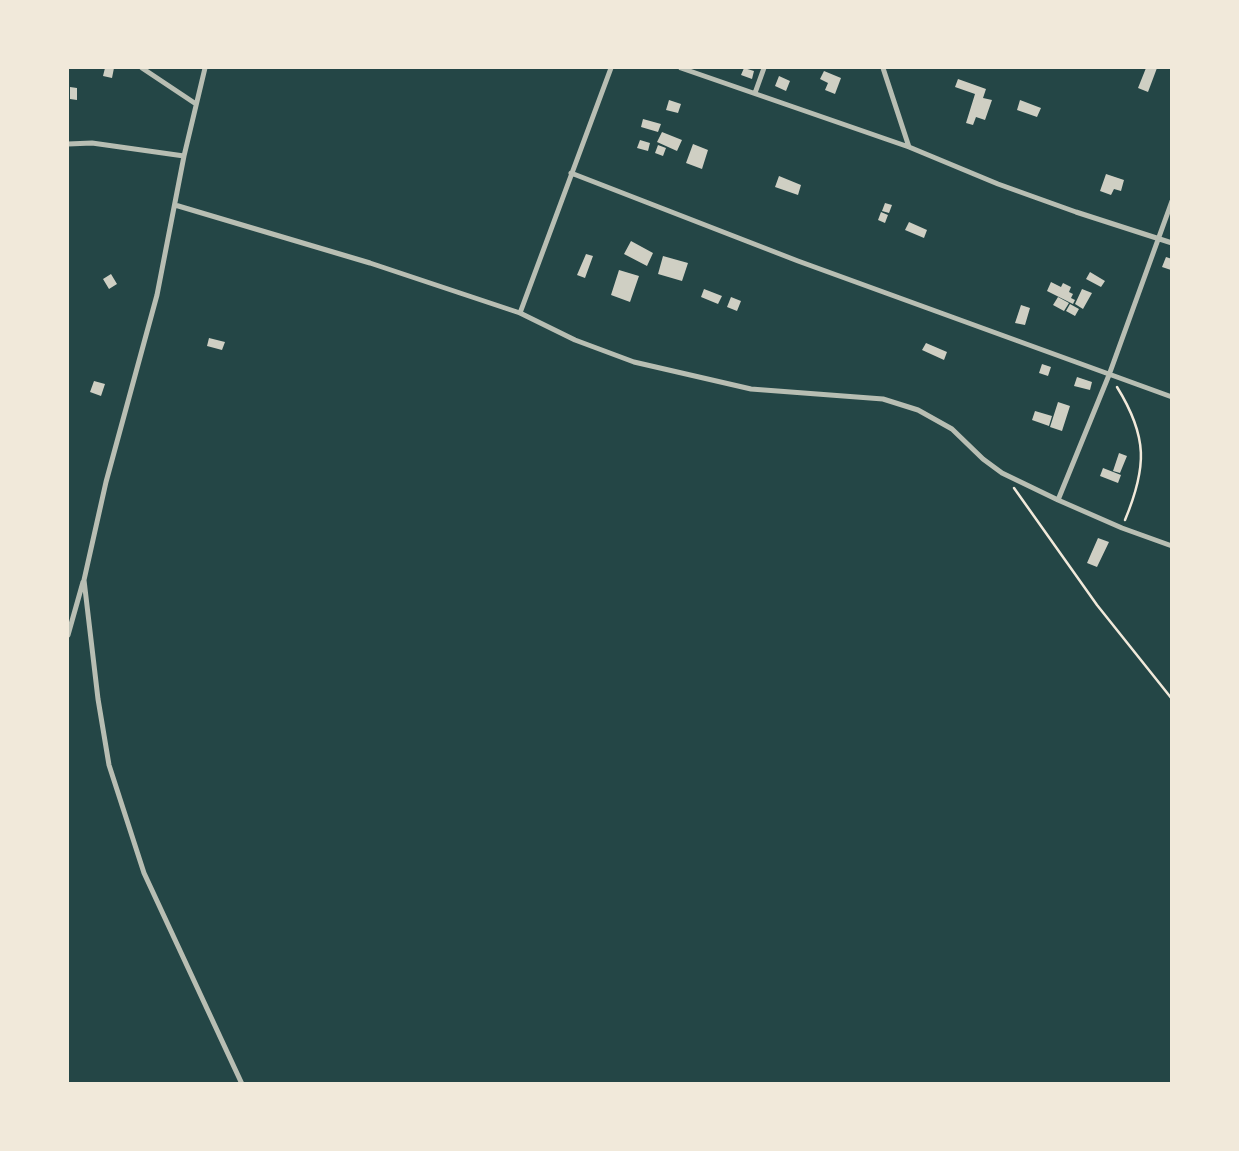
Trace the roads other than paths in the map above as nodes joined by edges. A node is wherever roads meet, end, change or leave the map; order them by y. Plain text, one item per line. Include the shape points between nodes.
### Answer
1 (142, 68) edge
2 (205, 68) edge
3 (611, 68) edge
4 (681, 68) edge
5 (764, 68) edge
6 (883, 68) edge
7 (755, 93) junction
8 (196, 104) junction
9 (68, 144) edge
10 (909, 147) junction
11 (184, 156) junction
12 (571, 173) junction
13 (1172, 201) edge
14 (175, 205) junction
15 (1159, 238) junction
16 (1172, 243) edge
17 (520, 314) junction
18 (1109, 375) junction
19 (1172, 397) edge
20 (1058, 500) junction
21 (1172, 546) edge
22 (84, 580) junction
23 (68, 635) edge
24 (242, 1084) edge

1 - 8 street
2 - 8 street
3 - 12 street
4 - 7 street
5 - 7 street
6 - 10 street
7 - 10 street
8 - 11 street
9 - 11 street via 92,143
10 - 15 street via 1006,187
11 - 14 street
12 - 17 street
12 - 18 street
13 - 15 street
14 - 17 street via 370,262
14 - 22 street via 157,295 106,482
15 - 16 street
15 - 18 street
17 - 20 street via 634,362 751,389 883,399 918,410 952,429 1002,473
18 - 19 street
18 - 20 street
20 - 21 street
22 - 23 street
22 - 24 street via 109,765 144,874

